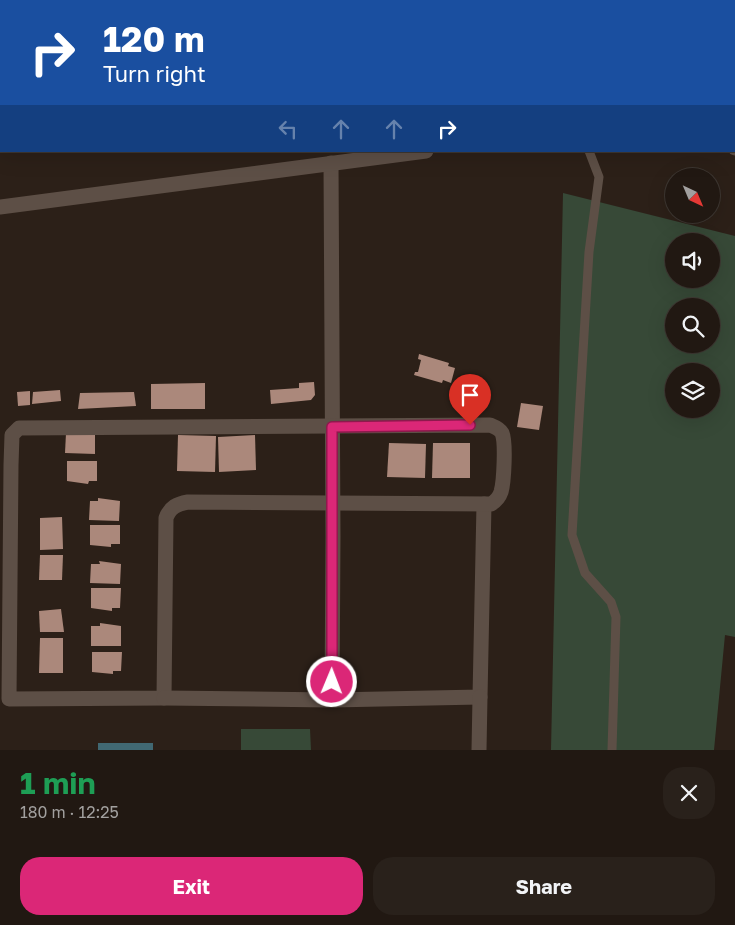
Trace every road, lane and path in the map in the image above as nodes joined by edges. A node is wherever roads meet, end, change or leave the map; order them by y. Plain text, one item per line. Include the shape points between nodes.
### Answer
1 (418, 152) edge
2 (589, 152) edge
3 (331, 163) junction
4 (0, 207) edge
5 (332, 427) junction
6 (5, 465) edge
7 (332, 504) junction
8 (484, 504) junction
9 (5, 554) edge
10 (5, 674) edge
11 (164, 698) junction
12 (480, 698) junction
13 (332, 700) junction
14 (479, 750) edge
15 (612, 750) edge

1 - 3 street
2 - 15 lane via 599,177 589,252 572,535 585,573 610,602 616,616
3 - 4 street
3 - 5 street
5 - 6 street via 19,428 12,434
5 - 7 street
5 - 8 street via 490,425 498,428 503,434 504,445 501,492 497,501
6 - 9 street
7 - 8 street
7 - 11 street via 188,502 169,510 166,518
7 - 13 street
8 - 12 street
9 - 10 street
10 - 11 street via 9,698
11 - 13 street
12 - 13 street
12 - 14 street

